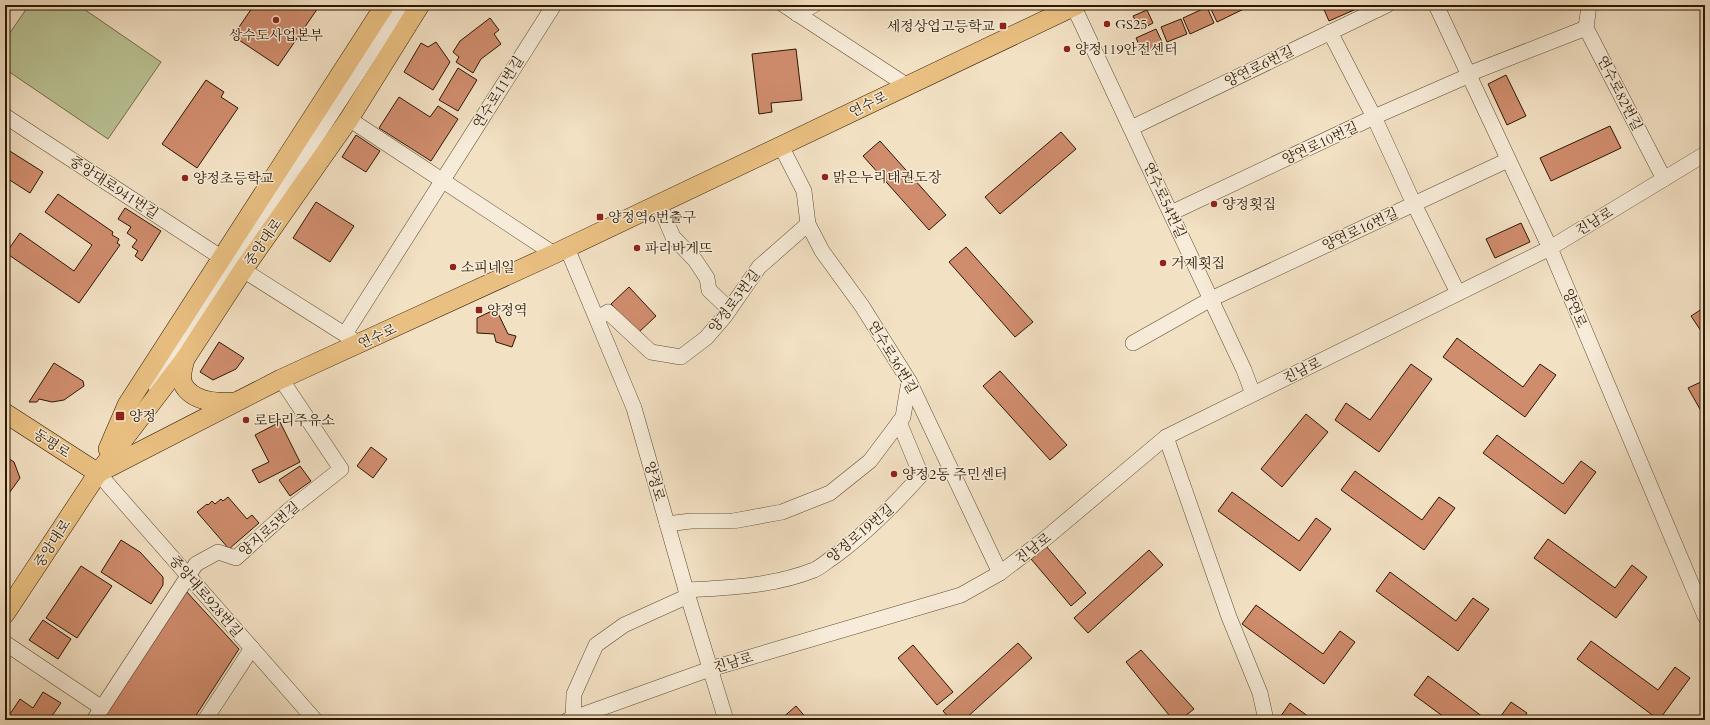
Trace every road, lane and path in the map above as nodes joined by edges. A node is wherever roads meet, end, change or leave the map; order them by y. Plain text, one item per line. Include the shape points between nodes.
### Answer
1 (385, 5) edge
2 (402, 5) edge
3 (420, 5) edge
4 (784, 5) edge
5 (814, 5) edge
6 (1075, 5) edge
7 (1387, 5) edge
8 (1436, 5) edge
9 (1589, 5) edge
10 (549, 6) edge
11 (797, 14) junction
12 (1586, 28) junction
13 (1330, 32) junction
14 (1470, 75) junction
15 (906, 85) junction
16 (5, 116) edge
17 (1374, 117) junction
18 (349, 119) junction
19 (1131, 128) junction
20 (781, 146) junction
21 (1705, 154) edge
22 (1508, 160) junction
23 (1664, 179) junction
24 (443, 180) junction
25 (659, 204) junction
26 (1414, 204) junction
27 (1171, 213) junction
28 (808, 224) junction
29 (1550, 248) junction
30 (561, 251) junction
31 (222, 258) junction
32 (243, 270) junction
33 (1458, 293) junction
34 (1211, 299) junction
35 (729, 309) junction
36 (597, 318) junction
37 (352, 339) junction
38 (1133, 343) dead end
39 (185, 359) junction
40 (281, 379) junction
41 (909, 381) junction
42 (1253, 394) junction
43 (236, 402) junction
44 (5, 413) edge
45 (900, 422) junction
46 (1166, 437) junction
47 (98, 473) junction
48 (667, 524) junction
49 (1000, 573) junction
50 (188, 576) junction
51 (687, 593) junction
52 (5, 614) edge
53 (1705, 616) edge
54 (5, 644) edge
55 (252, 648) junction
56 (710, 669) junction
57 (98, 714) edge
58 (570, 719) edge
59 (204, 720) edge
60 (315, 720) edge
61 (726, 720) edge
62 (1266, 720) edge

1 - 31 main road, 중앙대로
2 - 47 street
3 - 18 main road, 중앙대로
4 - 11 street
5 - 11 street
6 - 15 main road, 연수로
6 - 19 street, 연수로54번길
7 - 13 street, 양연로6번길
8 - 14 street, 양연로
9 - 12 street
10 - 24 street, 연수로11번길
11 - 15 street
12 - 14 street, 양연로10번길 via 1476,70
12 - 23 street, 연수로82번길
13 - 17 street
13 - 19 street, 양연로6번길
14 - 17 street, 양연로10번길
14 - 22 street, 양연로
15 - 20 main road, 연수로
16 - 31 street, 중앙대로941번길
17 - 26 street
17 - 27 street, 양연로10번길
18 - 24 street
18 - 32 main road, 중앙대로
19 - 27 street, 연수로54번길
20 - 25 main road, 연수로
20 - 28 street, 연수로36번길 via 804,191
21 - 23 street, 진남로
22 - 26 street, 양연로16번길
22 - 29 street, 양연로
23 - 29 street, 진남로
24 - 30 street
24 - 37 street, 연수로11번길
25 - 30 main road, 연수로
25 - 35 street via 673,237 695,260 707,278 710,290
26 - 33 street
26 - 34 street, 양연로16번길
27 - 34 street, 연수로54번길
28 - 35 street, 양정로3번길 via 759,267
28 - 41 street, 연수로36번길 via 822,251 862,306
29 - 33 street, 진남로
29 - 53 street, 양연로
30 - 36 street, 양정로
30 - 37 main road, 연수로
31 - 47 main road, 중앙대로 via 127,405
32 - 37 street
32 - 39 main road, 중앙대로
33 - 42 street, 진남로
34 - 38 street, 양연로16번길
34 - 42 street, 연수로54번길
35 - 36 street, 양정로3번길 via 706,338 681,356 650,352 608,312
36 - 48 street, 양정로 via 634,408
37 - 40 main road, 연수로
39 - 43 main road via 182,373 184,385 193,394 215,403
39 - 47 main road, 중앙대로
40 - 43 main road, 연수로
40 - 50 street, 양지로5번길 via 341,469 288,511 236,558 218,552 196,564
41 - 45 street
41 - 49 street, 연수로36번길
42 - 46 street, 진남로
43 - 47 main road, 연수로
44 - 47 main road, 동평로
45 - 48 street via 870,461 830,493 782,512 733,521
45 - 51 street, 양정로19번길 via 921,475 847,548 816,569 787,579
46 - 49 street, 진남로 via 1046,538
46 - 62 street via 1229,617 1260,693
47 - 50 street, 중앙대로928번길
47 - 52 main road, 중앙대로
48 - 51 street, 양정로
49 - 56 street, 진남로 via 961,595
50 - 55 street, 중앙대로928번길
50 - 57 street, 양지로5번길
51 - 56 street, 양정로
51 - 58 street via 624,625 596,645 574,694
54 - 57 street
55 - 59 street
55 - 60 street, 중앙대로928번길
56 - 58 street, 진남로
56 - 61 street, 양정로

